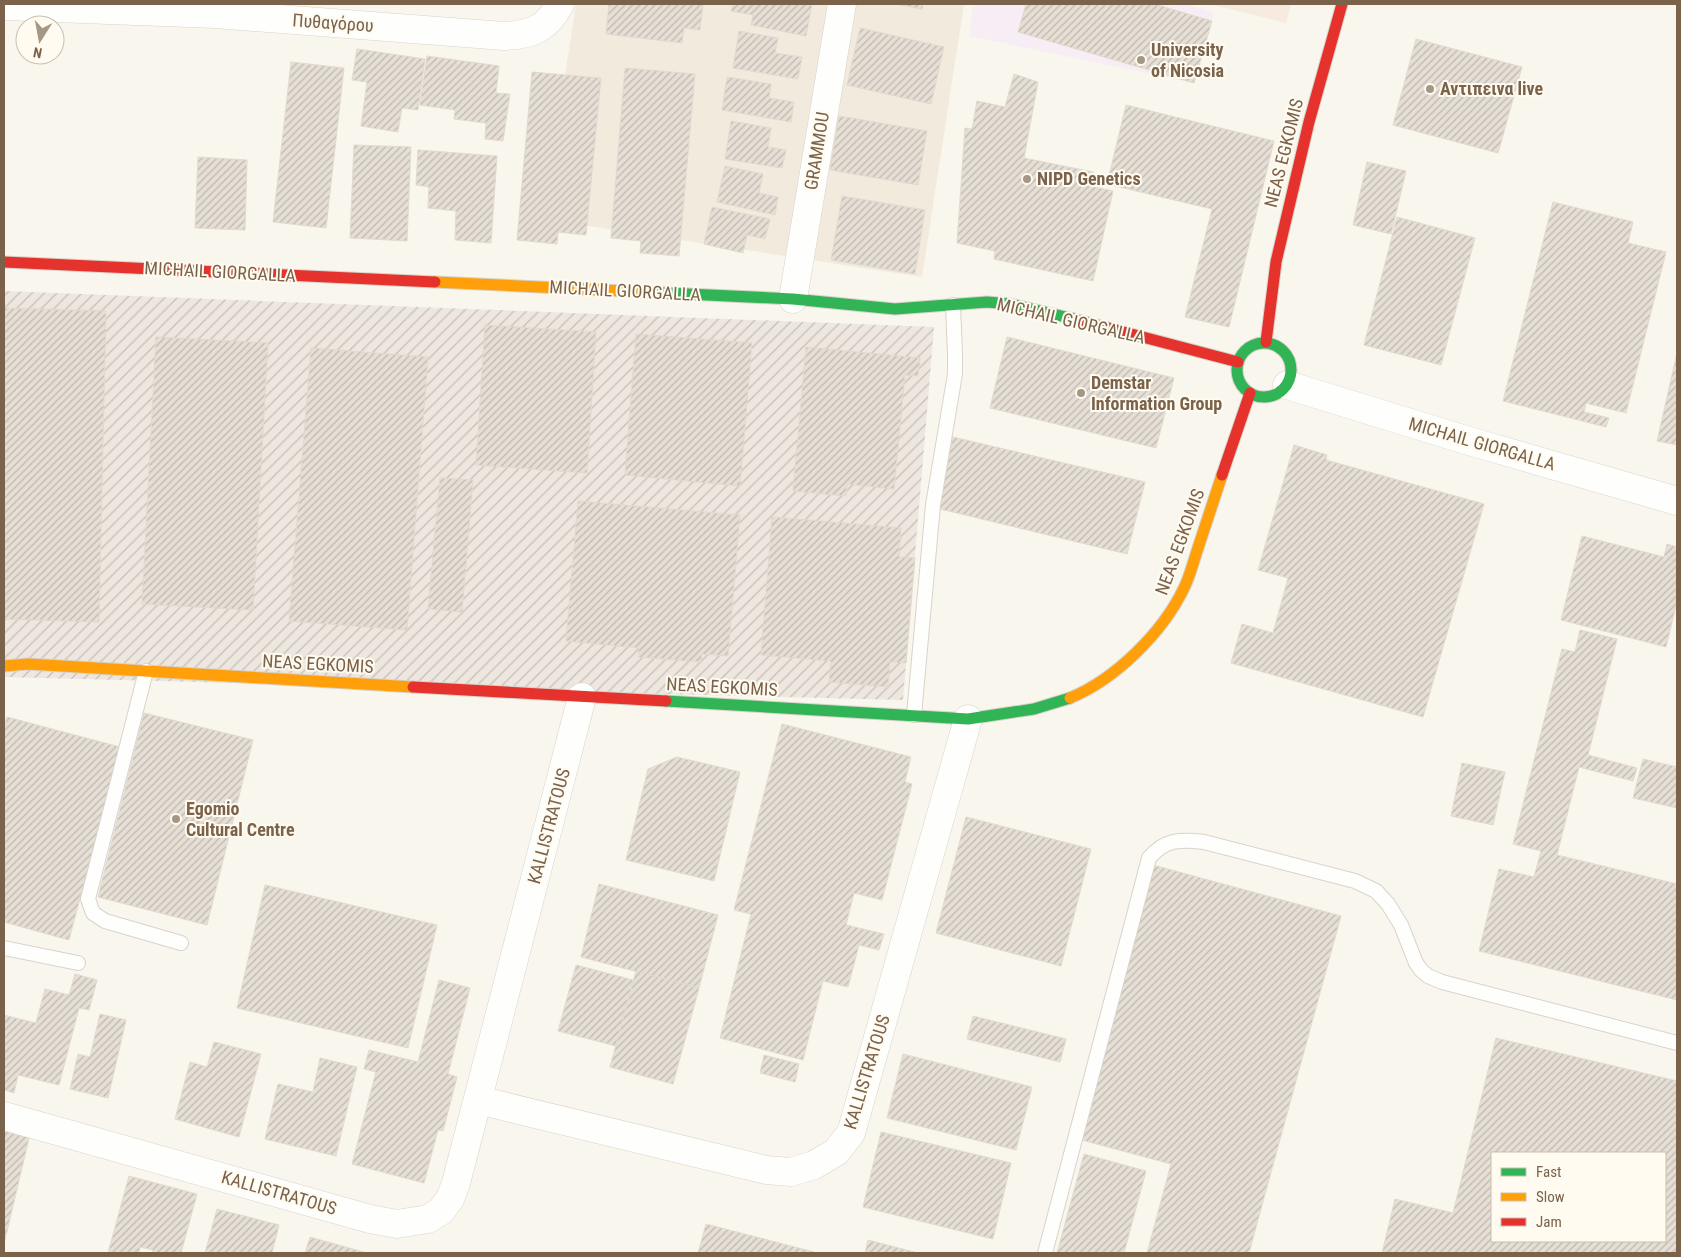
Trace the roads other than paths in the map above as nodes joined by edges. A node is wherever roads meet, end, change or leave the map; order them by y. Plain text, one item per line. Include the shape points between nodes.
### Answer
1 (560, 4) edge
2 (842, 4) edge
3 (1342, 4) edge
4 (4, 6) edge
5 (216, 9) edge
6 (4, 262) edge
7 (793, 299) junction
8 (952, 304) junction
9 (1266, 342) junction
10 (1238, 362) junction
11 (1286, 385) junction
12 (1250, 394) junction
13 (1677, 501) edge
14 (5, 670) edge
15 (146, 671) junction
16 (582, 697) junction
17 (914, 715) junction
18 (968, 719) junction
19 (181, 943) dead end
20 (4, 948) edge
21 (78, 963) dead end
22 (1677, 1043) edge
23 (478, 1100) junction
24 (4, 1116) edge
25 (1045, 1253) edge

1 - 5 street, Πυθαγόρου via 540,28 522,35 504,36
2 - 7 street, GRAMMOU
3 - 9 street, NEAS EGKOMIS via 1309,122 1276,262
4 - 5 street, Πυθαγόρου
6 - 7 street, MICHAIL GIORGALLA
7 - 8 street, MICHAIL GIORGALLA via 895,309
8 - 10 street, MICHAIL GIORGALLA via 1010,304
8 - 17 lane via 955,374 933,505
9 - 10 street via 1251,345
9 - 11 street via 1281,348 1289,359 1291,374
10 - 12 street via 1240,382
11 - 12 street via 1269,397
11 - 13 street, MICHAIL GIORGALLA
12 - 18 street, NEAS EGKOMIS via 1185,586 1159,629 1096,686 1040,708
14 - 15 street, NEAS EGKOMIS via 28,664
15 - 16 street, NEAS EGKOMIS
15 - 19 lane via 88,900 93,913 105,922
16 - 17 street, NEAS EGKOMIS
16 - 23 street, KALLISTRATOUS
17 - 18 street, NEAS EGKOMIS
18 - 23 street, KALLISTRATOUS via 851,1132 836,1152 814,1165 790,1172 766,1170
20 - 21 lane
22 - 25 lane via 1428,976 1416,963 1401,925 1388,904 1376,890 1355,881 1204,842 1173,842 1149,858
23 - 24 street, KALLISTRATOUS via 450,1199 441,1211 428,1219 397,1224

